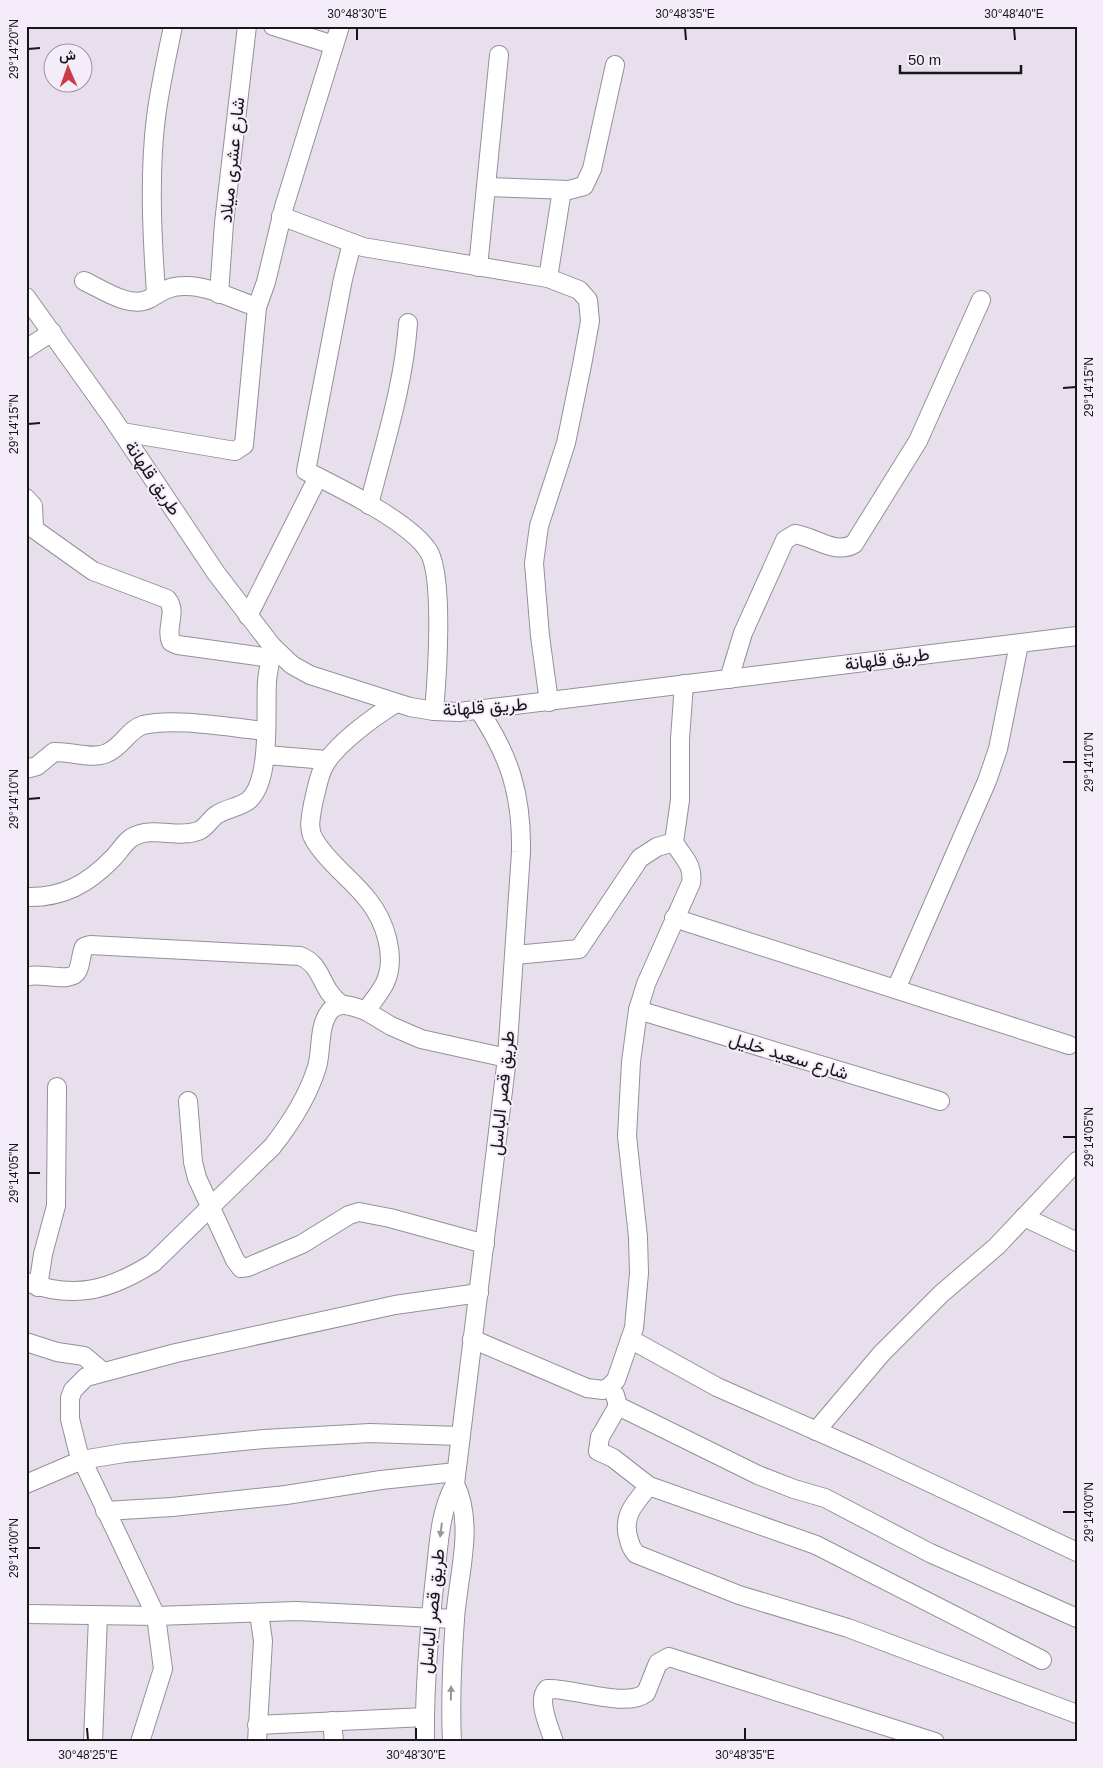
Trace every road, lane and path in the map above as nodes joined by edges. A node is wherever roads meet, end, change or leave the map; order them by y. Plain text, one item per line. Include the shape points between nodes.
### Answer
1 (173, 26) edge
2 (247, 26) edge
3 (274, 26) edge
4 (340, 26) edge
5 (334, 45) junction
6 (499, 55) dead end
7 (615, 65) dead end
8 (486, 187) junction
9 (562, 190) junction
10 (281, 216) junction
11 (352, 243) junction
12 (478, 267) junction
13 (548, 278) junction
14 (84, 281) dead end
15 (156, 293) junction
16 (219, 294) junction
17 (26, 297) edge
18 (980, 300) dead end
19 (257, 308) junction
20 (408, 323) dead end
21 (52, 332) junction
22 (26, 349) edge
23 (122, 432) junction
24 (318, 477) junction
25 (26, 498) edge
26 (369, 505) junction
27 (248, 616) junction
28 (1077, 636) edge
29 (1019, 644) junction
30 (272, 653) junction
31 (729, 678) junction
32 (684, 684) junction
33 (549, 702) junction
34 (396, 703) junction
35 (478, 709) junction
36 (434, 711) junction
37 (266, 731) junction
38 (266, 755) junction
39 (327, 760) junction
40 (26, 769) edge
41 (674, 842) junction
42 (26, 897) edge
43 (674, 918) junction
44 (514, 955) junction
45 (26, 977) edge
46 (896, 989) junction
47 (342, 1006) junction
48 (638, 1010) junction
49 (366, 1011) junction
50 (1069, 1045) dead end
51 (507, 1058) junction
52 (57, 1087) dead end
53 (188, 1101) dead end
54 (940, 1101) dead end
55 (1077, 1161) edge
56 (210, 1209) junction
57 (1024, 1217) junction
58 (1077, 1242) edge
59 (485, 1244) junction
60 (32, 1284) edge
61 (478, 1293) junction
62 (472, 1339) junction
63 (630, 1339) junction
64 (26, 1342) edge
65 (103, 1372) junction
66 (613, 1385) junction
67 (618, 1406) junction
68 (816, 1431) junction
69 (460, 1436) junction
70 (82, 1460) junction
71 (456, 1478) junction
72 (26, 1484) edge
73 (649, 1486) junction
74 (105, 1511) junction
75 (1077, 1552) edge
76 (259, 1613) junction
77 (26, 1614) edge
78 (98, 1616) junction
79 (156, 1616) junction
80 (430, 1617) junction
81 (1077, 1618) edge
82 (455, 1619) junction
83 (1042, 1660) dead end
84 (1077, 1714) edge
85 (425, 1717) junction
86 (332, 1721) junction
87 (257, 1733) edge
88 (554, 1741) edge
89 (93, 1742) edge
90 (140, 1742) edge
91 (334, 1742) edge
92 (425, 1742) edge
93 (452, 1742) edge
94 (566, 1742) edge
95 (935, 1742) edge

1 - 15 street via 160,85 154,141
2 - 16 street, شارع عشرى ميلاد
3 - 5 street
4 - 5 street
5 - 10 street
6 - 8 street
7 - 9 street via 588,181 578,188
8 - 9 street
8 - 12 street
9 - 13 street
10 - 11 street
10 - 19 street
11 - 12 street
11 - 24 street via 306,471
12 - 13 street
13 - 33 street via 584,293 590,322 566,443 539,526 534,563
14 - 15 street via 130,301 144,301
15 - 16 street via 185,286
16 - 19 street
17 - 21 street, طريق قلهانة
18 - 31 street via 918,441 854,544 848,548 837,548 795,534 785,540 743,633
19 - 23 street via 242,448 235,451
20 - 26 street via 397,396
21 - 22 street
21 - 23 street, طريق قلهانة
23 - 27 street, طريق قلهانة
24 - 26 street
24 - 27 street
25 - 30 street via 33,506 34,529 81,565 167,599 172,606 171,642
26 - 36 street via 418,538 430,554 438,612
27 - 30 street, طريق قلهانة
28 - 29 street, طريق قلهانة
29 - 31 street, طريق قلهانة
29 - 46 street via 998,749 987,781
30 - 34 street, طريق قلهانة via 310,675
30 - 37 street
31 - 32 street, طريق قلهانة
32 - 33 street, طريق قلهانة
32 - 41 street via 680,800
33 - 35 street, طريق قلهانة
34 - 36 street, طريق قلهانة
34 - 39 street via 375,716
35 - 36 street, طريق قلهانة
35 - 44 street, طريق قصر الباسل via 508,762 519,806 521,852
37 - 38 street
37 - 40 street via 175,722 142,725 106,754 54,752 37,766
38 - 39 street
38 - 42 street via 256,789 249,800 219,812 201,830 191,833 151,832 135,836 101,870 66,893
39 - 49 street via 311,815 311,834 333,865 369,901 383,926 389,947 385,982
41 - 43 street via 689,862 692,874
41 - 44 street via 657,847 640,858 580,949
43 - 46 street
43 - 48 street
44 - 51 street, طريق قصر الباسل
45 - 47 street via 74,975 84,947 90,945 300,956 313,963 324,988
46 - 50 street
47 - 49 street
47 - 56 street via 329,1012 318,1065 290,1125
48 - 54 street, شارع سعيد خليل
48 - 63 street via 627,1136 639,1257 637,1302
49 - 51 street via 421,1039
51 - 59 street, طريق قصر الباسل
52 - 60 street via 56,1206
53 - 56 street via 193,1162
55 - 57 street
56 - 59 street via 235,1260 243,1268 302,1244 358,1212
56 - 60 street via 153,1263 130,1277 82,1291 52,1291
57 - 58 street
57 - 68 street via 882,1353
59 - 61 street, طريق قصر الباسل
61 - 62 street, طريق قصر الباسل
61 - 65 street via 395,1305
62 - 66 street via 587,1388 603,1390
62 - 69 street, طريق قصر الباسل
63 - 66 street
63 - 68 street via 717,1387
64 - 65 street via 84,1356
65 - 70 street via 86,1377 70,1398 70,1419
66 - 67 street
67 - 73 street via 600,1437 598,1451 613,1458
67 - 81 street via 758,1475 825,1498 930,1552
68 - 75 street
69 - 70 street via 370,1433 264,1439
69 - 71 street, طريق قصر الباسل
70 - 72 street
70 - 74 street
71 - 74 street via 381,1480 172,1508
71 -> 80 street, طريق قصر الباسل via 443,1513
71 - 82 street, طريق قصر الباسل via 465,1525
73 - 83 street via 816,1545
73 - 84 street via 630,1509 625,1526 636,1554 739,1595 848,1628
74 - 79 street
76 - 79 street
76 - 80 street via 296,1610
76 - 87 street via 263,1641
77 - 78 street
78 - 79 street
78 - 89 street
79 - 90 street via 163,1669
80 - 82 street
80 - 85 street, طريق قصر الباسل
93 -> 82 street, طريق قصر الباسل
85 - 86 street
85 - 92 street, طريق قصر الباسل
86 - 87 street
86 - 91 street
88 - 94 street
88 - 95 street via 543,1706 543,1693 547,1689 599,1697 641,1697 649,1688 658,1663 669,1657

